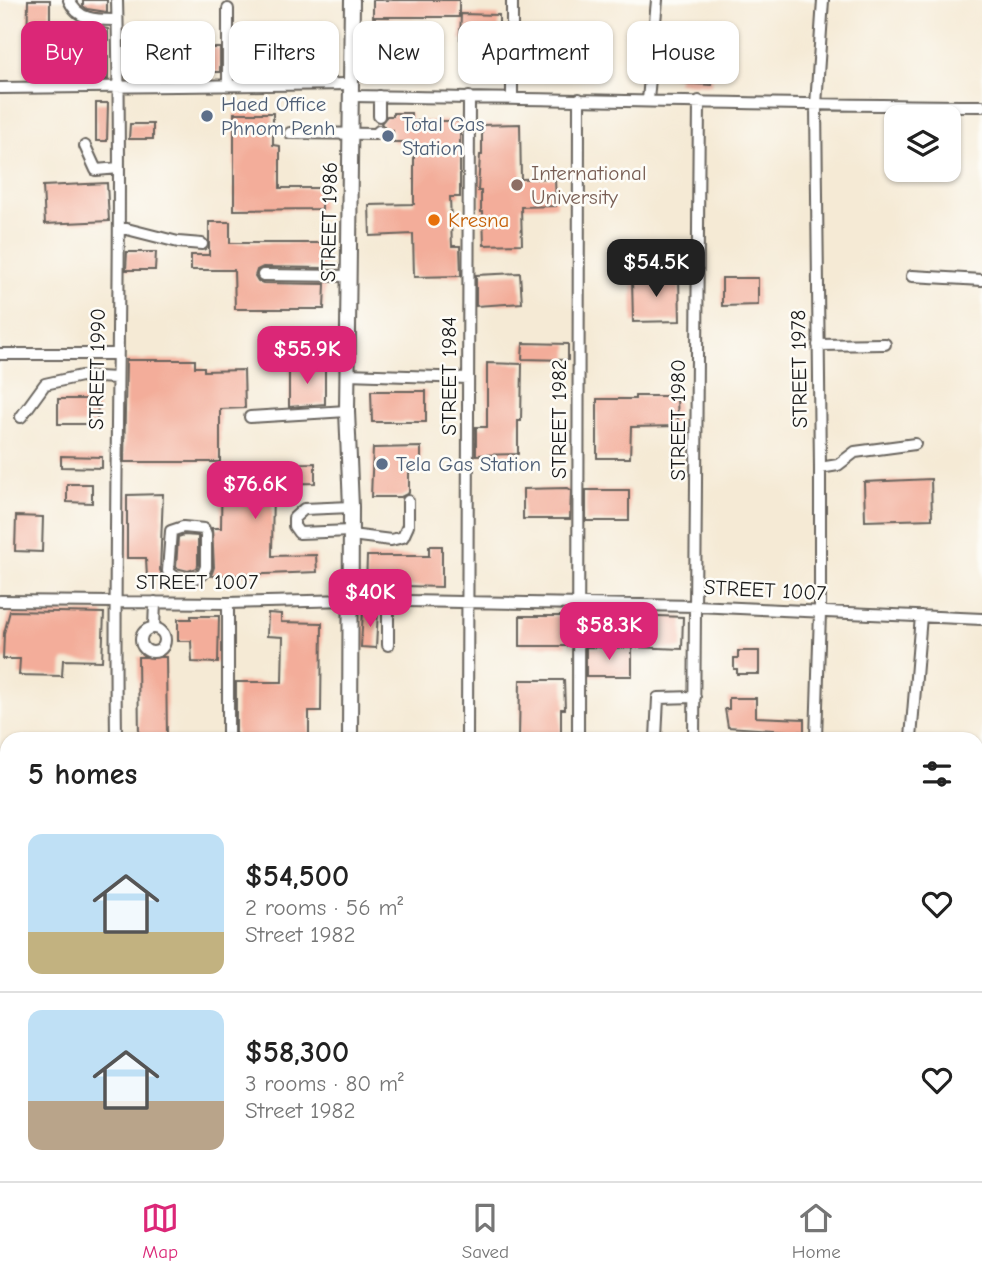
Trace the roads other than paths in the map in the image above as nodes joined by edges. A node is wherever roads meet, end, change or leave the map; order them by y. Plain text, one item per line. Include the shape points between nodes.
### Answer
1 (69, 0) edge
2 (117, 0) edge
3 (352, 0) edge
4 (513, 0) edge
5 (657, 0) edge
6 (823, 0) edge
7 (228, 9) dead end
8 (117, 20) junction
9 (42, 84) edge
10 (228, 85) junction
11 (42, 87) junction
12 (118, 87) junction
13 (0, 88) edge
14 (352, 90) junction
15 (379, 96) junction
16 (469, 97) junction
17 (512, 98) junction
18 (579, 99) junction
19 (648, 100) junction
20 (699, 101) junction
21 (816, 106) junction
22 (982, 106) edge
23 (379, 116) dead end
24 (379, 131) dead end
25 (289, 133) dead end
26 (352, 134) junction
27 (85, 146) dead end
28 (119, 168) junction
29 (119, 227) junction
30 (202, 244) dead end
31 (263, 275) dead end
32 (349, 276) junction
33 (912, 276) dead end
34 (982, 280) edge
35 (885, 344) dead end
36 (818, 345) junction
37 (0, 354) edge
38 (116, 354) junction
39 (347, 374) junction
40 (116, 378) junction
41 (468, 378) junction
42 (347, 411) junction
43 (250, 416) dead end
44 (21, 417) dead end
45 (915, 444) dead end
46 (820, 468) junction
47 (408, 500) dead end
48 (351, 508) junction
49 (351, 533) junction
50 (185, 580) junction
51 (350, 600) junction
52 (388, 600) junction
53 (0, 601) edge
54 (114, 601) junction
55 (155, 601) junction
56 (185, 602) junction
57 (467, 602) junction
58 (228, 603) junction
59 (578, 604) junction
60 (696, 606) junction
61 (820, 612) junction
62 (921, 616) junction
63 (982, 619) edge
64 (154, 628) dead end
65 (388, 645) dead end
66 (695, 697) junction
67 (116, 732) edge
68 (228, 732) edge
69 (350, 732) edge
70 (467, 732) edge
71 (578, 732) edge
72 (656, 732) edge
73 (694, 732) edge
74 (816, 732) edge
75 (911, 732) edge

1 - 8 street via 74,10 89,19
2 - 8 street, STREET 1990
3 - 14 main road, STREET 1986
4 - 17 street
5 - 19 street
6 - 21 street, STREET 1978
7 - 10 street
8 - 12 street, STREET 1990
9 - 11 street
10 - 12 street
10 - 14 street
11 - 12 street
11 - 13 street
12 - 28 street, STREET 1990
14 - 15 street
14 - 26 main road, STREET 1986
15 - 16 street
15 - 23 street
16 - 17 street
16 - 41 street, STREET 1984
17 - 18 street
18 - 19 street
18 - 59 street, STREET 1982
19 - 20 street
20 - 21 street
20 - 60 street, STREET 1980
21 - 22 street
21 - 36 street, STREET 1978
24 - 26 street
25 - 26 street
26 - 32 main road, STREET 1986
27 - 28 street via 96,170
28 - 29 street, STREET 1990
29 - 30 street
29 - 38 street, STREET 1990
31 - 32 street
32 - 39 main road, STREET 1986
33 - 34 street
35 - 36 street
36 - 46 street, STREET 1978
37 - 38 street
38 - 40 street, STREET 1990
39 - 41 street
39 - 42 main road, STREET 1986
40 - 44 street via 81,376 45,384
40 - 54 street, STREET 1990
41 - 57 street, STREET 1984
42 - 43 street
42 - 48 main road, STREET 1986
45 - 46 street via 855,452 838,465
46 - 61 street, STREET 1978
47 - 49 street via 408,527 403,537 390,540
48 - 49 main road, STREET 1986
48 - 49 street via 304,509 294,518 294,526 299,534
49 - 51 main road, STREET 1986
50 - 50 street via 203,575 206,567 206,534 201,527 171,531 168,571
50 - 56 street
51 - 52 street, STREET 1007
51 - 58 street, STREET 1007
51 - 69 main road, STREET 1986
52 - 57 street, STREET 1007
52 - 65 street
53 - 54 street, STREET 1007
54 - 55 street, STREET 1007
54 - 67 street, STREET 1990
55 - 56 street, STREET 1007
55 - 64 street
56 - 58 street, STREET 1007
57 - 59 street, STREET 1007
57 - 70 street, STREET 1984
58 - 68 street
59 - 60 street, STREET 1007
59 - 71 street, STREET 1982
60 - 61 street, STREET 1007
60 - 66 street, STREET 1980
61 - 62 street, STREET 1007
61 - 74 street, STREET 1978
62 - 63 street, STREET 1007
62 - 75 street
66 - 72 street via 658,698
66 - 73 street, STREET 1980

